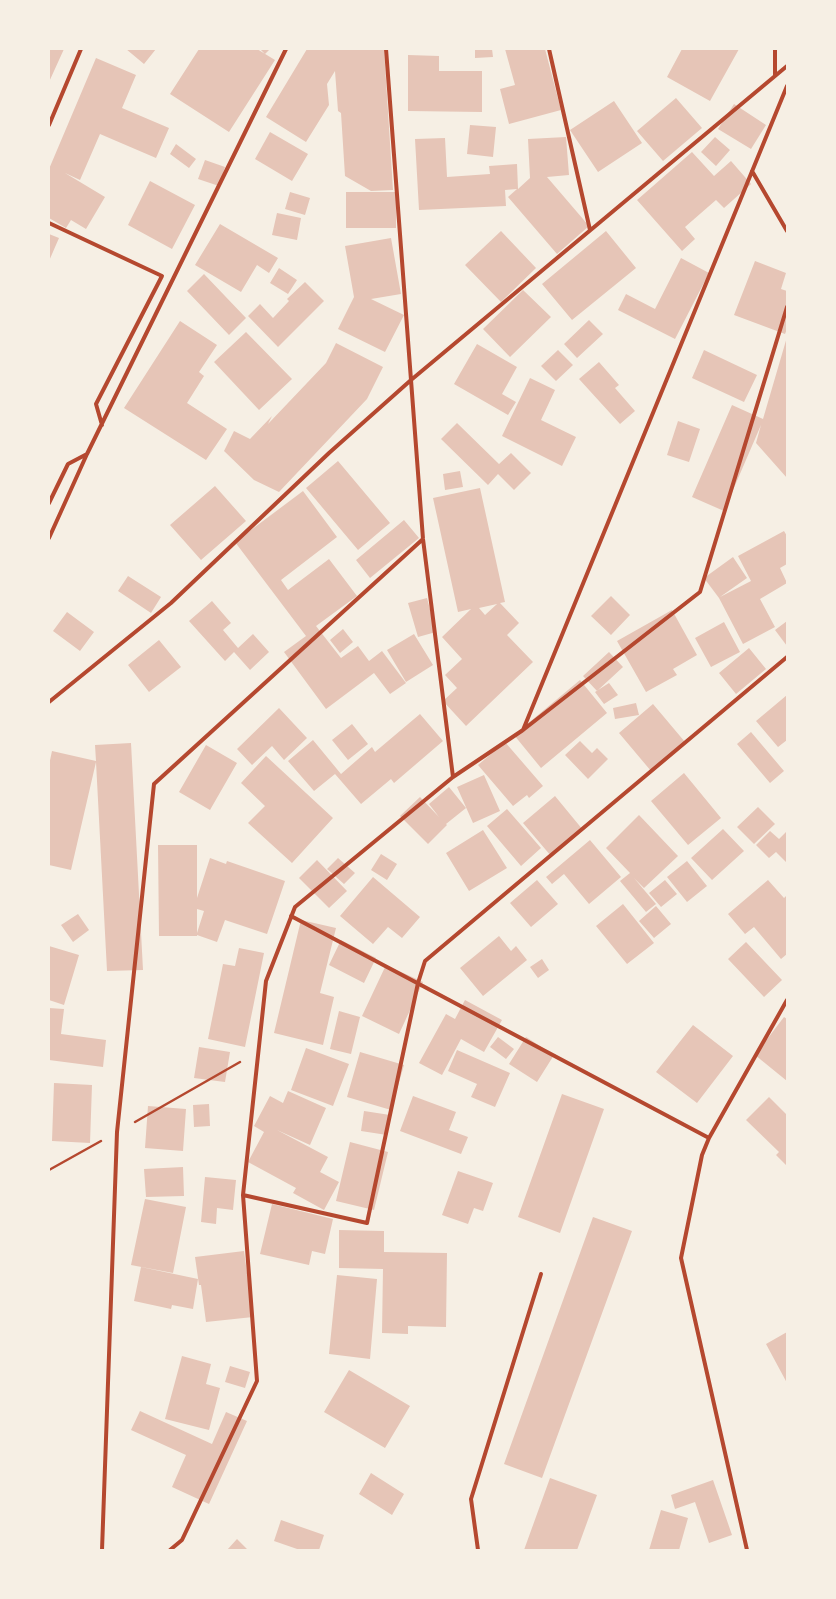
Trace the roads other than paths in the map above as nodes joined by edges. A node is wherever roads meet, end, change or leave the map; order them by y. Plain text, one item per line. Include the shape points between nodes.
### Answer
1 (81, 49) edge
2 (286, 49) edge
3 (386, 49) edge
4 (549, 49) edge
5 (775, 49) edge
6 (787, 66) edge
7 (775, 76) junction
8 (787, 86) edge
9 (49, 125) edge
10 (752, 170) junction
11 (49, 223) edge
12 (590, 230) junction
13 (787, 231) edge
14 (787, 307) edge
15 (411, 380) junction
16 (102, 425) junction
17 (87, 454) junction
18 (49, 503) edge
19 (49, 538) edge
20 (423, 539) junction
21 (787, 657) edge
22 (49, 702) edge
23 (523, 730) junction
24 (453, 777) junction
25 (291, 916) junction
26 (418, 983) junction
27 (787, 1000) edge
28 (709, 1138) junction
29 (243, 1196) junction
30 (541, 1274) dead end
31 (102, 1550) edge
32 (170, 1550) edge
33 (478, 1550) edge
34 (747, 1550) edge

1 - 9 street
2 - 16 street
3 - 15 street
4 - 12 street
5 - 7 street
6 - 7 street
7 - 12 street
8 - 10 street
10 - 13 street
10 - 23 street
11 - 16 street via 162,276 96,404
12 - 15 street
14 - 23 street via 700,592
15 - 20 street
15 - 22 street via 329,453 171,603
16 - 17 street
17 - 18 street via 68,464
17 - 19 street
20 - 24 street
20 - 31 street via 154,784 117,1132
21 - 26 street via 425,961
23 - 24 street
24 - 25 street via 295,907
25 - 26 street
25 - 29 street via 266,981
26 - 28 street
26 - 29 street via 367,1223
27 - 28 street
28 - 34 street via 702,1155 681,1258
29 - 32 street via 256,1381 182,1540
30 - 33 street via 471,1499

